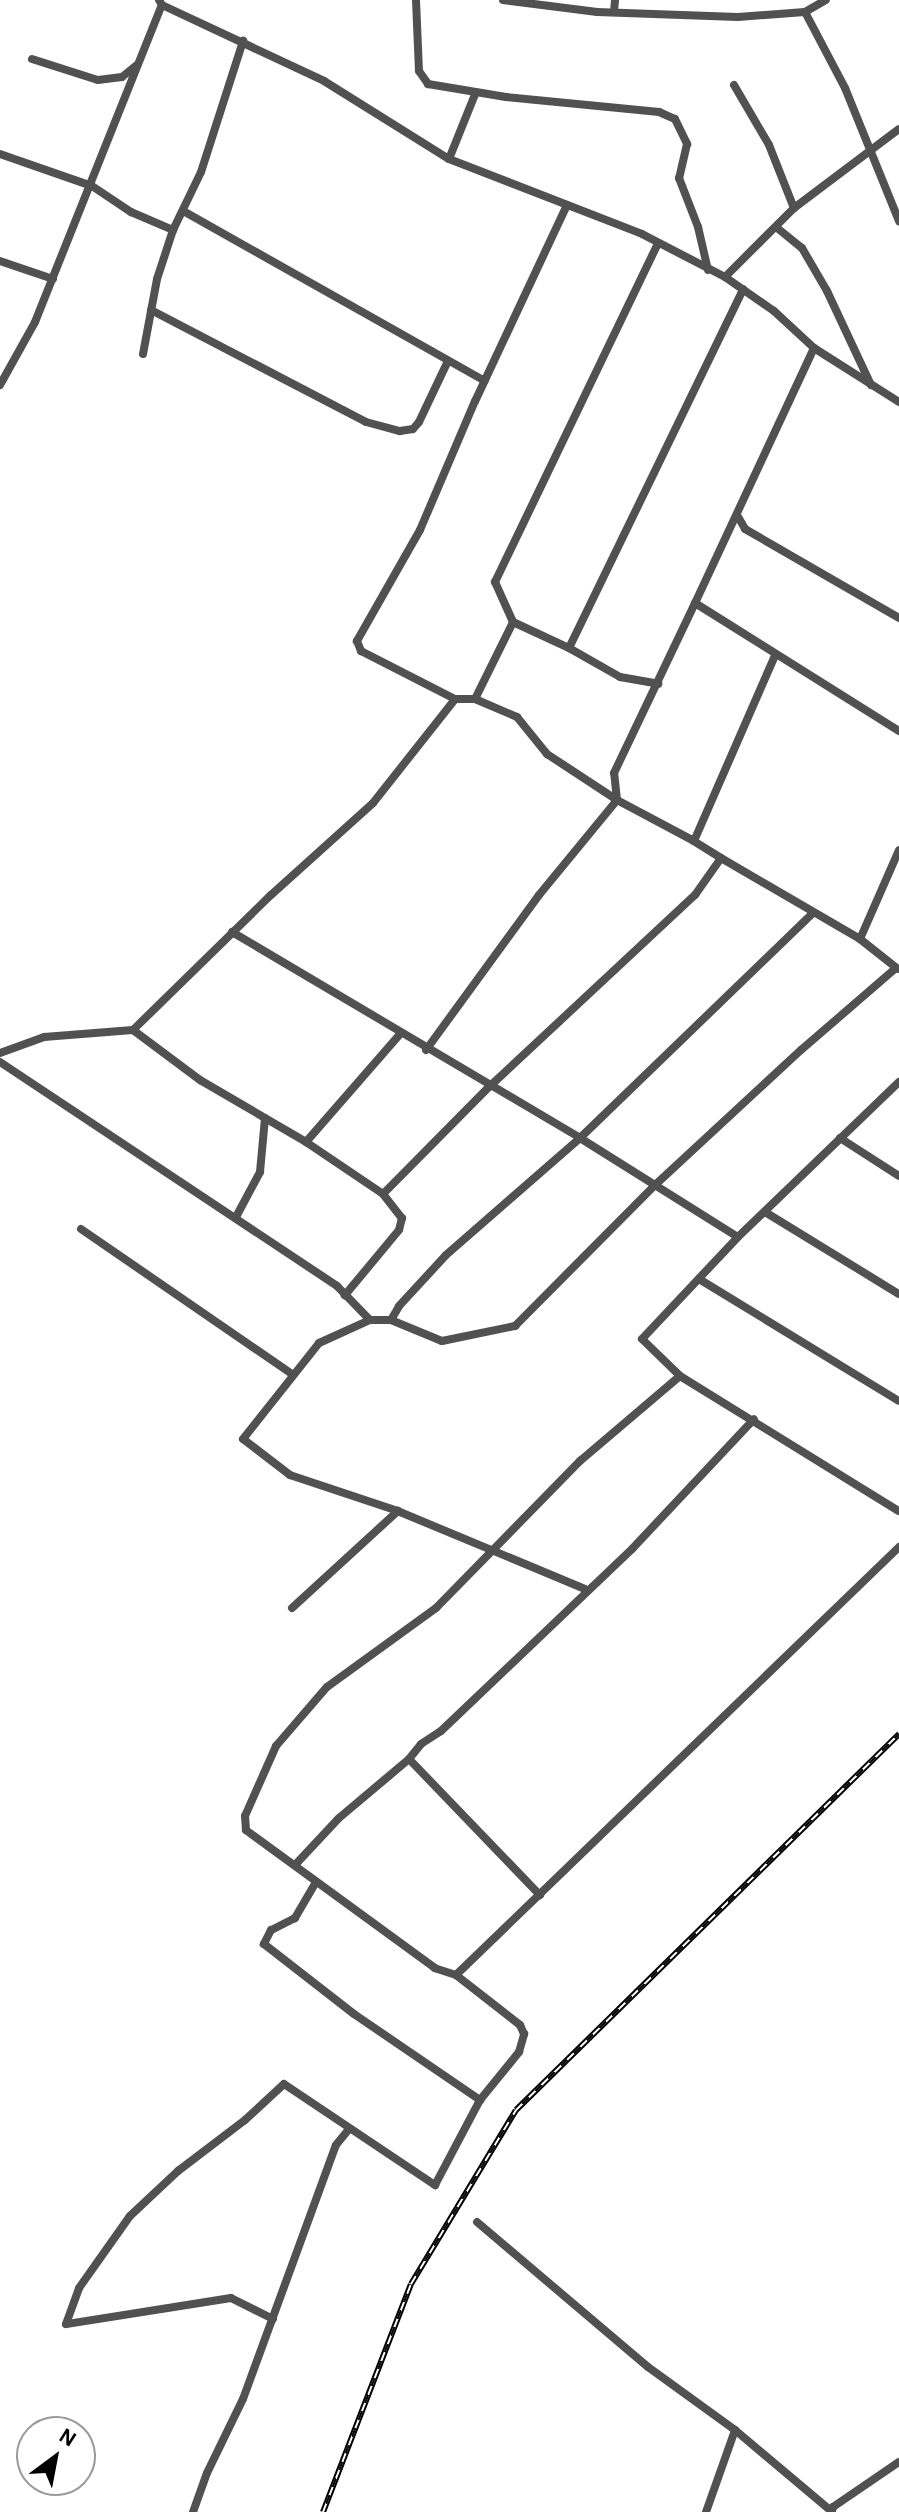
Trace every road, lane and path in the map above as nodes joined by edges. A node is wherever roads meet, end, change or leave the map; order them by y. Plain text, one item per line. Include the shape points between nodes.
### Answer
1 (416, 0) edge
2 (503, 0) edge
3 (615, 0) edge
4 (826, 0) edge
5 (160, 3) edge
6 (614, 12) junction
7 (805, 12) junction
8 (243, 41) junction
9 (32, 59) dead end
10 (141, 62) junction
11 (734, 85) dead end
12 (476, 92) junction
13 (899, 129) edge
14 (870, 150) junction
15 (0, 154) edge
16 (449, 159) junction
17 (92, 186) junction
18 (567, 205) junction
19 (794, 208) junction
20 (185, 212) junction
21 (899, 221) edge
22 (776, 227) junction
23 (173, 230) junction
24 (658, 243) junction
25 (0, 261) edge
26 (708, 270) junction
27 (725, 277) junction
28 (53, 279) junction
29 (743, 289) junction
30 (151, 310) junction
31 (814, 348) junction
32 (143, 354) dead end
33 (447, 363) junction
34 (485, 381) junction
35 (0, 385) edge
36 (871, 385) junction
37 (899, 402) edge
38 (737, 515) junction
39 (695, 603) junction
40 (899, 618) edge
41 (513, 622) junction
42 (569, 648) junction
43 (775, 656) junction
44 (658, 684) junction
45 (455, 699) junction
46 (475, 699) junction
47 (899, 731) edge
48 (617, 800) junction
49 (694, 841) junction
50 (899, 850) edge
51 (721, 858) junction
52 (813, 913) junction
53 (232, 932) junction
54 (860, 939) junction
55 (898, 969) edge
56 (133, 1030) junction
57 (401, 1033) junction
58 (426, 1050) junction
59 (0, 1053) edge
60 (0, 1062) edge
61 (899, 1082) edge
62 (489, 1087) junction
63 (265, 1118) junction
64 (580, 1138) junction
65 (840, 1138) junction
66 (306, 1142) junction
67 (899, 1176) edge
68 (654, 1186) junction
69 (383, 1194) junction
70 (765, 1212) junction
71 (236, 1217) junction
72 (81, 1229) dead end
73 (738, 1237) junction
74 (699, 1279) junction
75 (899, 1294) edge
76 (345, 1295) junction
77 (370, 1320) junction
78 (391, 1320) junction
79 (292, 1374) junction
80 (680, 1376) junction
81 (899, 1401) edge
82 (754, 1419) junction
83 (398, 1511) junction
84 (899, 1511) edge
85 (899, 1547) edge
86 (494, 1551) junction
87 (585, 1589) junction
88 (292, 1608) dead end
89 (409, 1759) junction
90 (295, 1865) junction
91 (316, 1882) junction
92 (540, 1895) junction
93 (456, 1975) junction
94 (480, 2100) junction
95 (349, 2129) junction
96 (477, 2222) dead end
97 (273, 2319) junction
98 (735, 2430) junction
99 (899, 2462) edge
100 (832, 2511) edge
101 (193, 2512) edge
102 (706, 2512) edge

1 - 12 street via 422,79
2 - 6 street
3 - 6 street
4 - 7 street
5 - 8 street
5 - 10 street
6 - 7 street via 738,17
7 - 14 street via 827,48
8 - 16 street via 324,81
8 - 20 street
9 - 10 street via 98,80 122,77
10 - 17 street
11 - 19 street via 769,145
12 - 16 street
12 - 26 street via 659,112 675,119 687,144 679,178
13 - 14 street
14 - 19 street
14 - 21 street
15 - 17 street
16 - 18 street
17 - 23 street via 131,212
17 - 28 street
18 - 24 street
18 - 34 street
19 - 22 street
20 - 23 street
20 - 33 street
22 - 27 street
22 - 36 street via 802,248
23 - 30 street
24 - 26 street
24 - 41 street via 495,582
25 - 28 street
26 - 27 street
27 - 29 street
28 - 35 street
29 - 31 street
29 - 42 street
30 - 32 street
30 - 33 street via 366,422 400,431 419,422
31 - 36 street
31 - 38 street
33 - 34 street
34 - 45 street via 420,530 357,641 361,651
36 - 37 street
38 - 39 street
38 - 40 street via 745,529
39 - 43 street
39 - 44 street
41 - 42 street
41 - 46 street
42 - 44 street via 620,677
43 - 47 street
43 - 49 street
44 - 48 street via 614,773
45 - 46 street
45 - 53 street via 373,803
46 - 48 street via 517,717 547,754
48 - 49 street
48 - 58 street via 539,895
49 - 51 street
50 - 54 street
51 - 52 street
51 - 62 street via 695,895
52 - 54 street
52 - 64 street
53 - 56 street
53 - 57 street
54 - 55 street
55 - 68 street
56 - 59 street via 44,1037
56 - 63 street via 200,1080
57 - 58 street
57 - 66 street
58 - 62 street
60 - 71 street
61 - 65 street
62 - 64 street
62 - 69 street
63 - 66 street
63 - 71 street via 260,1172
64 - 68 street
64 - 78 street via 446,1255
65 - 67 street
65 - 70 street
66 - 69 street
68 - 73 street
68 - 78 street via 515,1326 442,1341
69 - 76 street via 402,1218 399,1230
70 - 73 street
70 - 75 street
71 - 76 street
72 - 79 street
73 - 74 street
74 - 80 street via 642,1339
74 - 81 street
76 - 77 street
77 - 78 street
77 - 79 street via 319,1343
79 - 83 street via 243,1439 290,1475
80 - 82 street
80 - 86 street via 580,1461
82 - 84 street
82 - 87 street via 632,1549
83 - 86 street
83 - 88 street
85 - 92 street
86 - 87 street
86 - 90 street via 436,1608 327,1687 276,1746 245,1816 246,1830
87 - 89 street
89 - 90 street via 339,1818
89 - 92 street
90 - 91 street
91 - 93 street via 435,1968
91 - 94 street via 295,1918 271,1930 264,1944 354,2014
92 - 93 street
93 - 94 street via 520,2025 524,2034 519,2052
94 - 95 street via 435,2185
95 - 97 street via 336,2145
95 - 97 street via 284,2084 130,2216 79,2288 66,2324 231,2298
96 - 98 street via 648,2367
97 - 101 street
98 - 100 street
98 - 102 street
99 - 100 street

